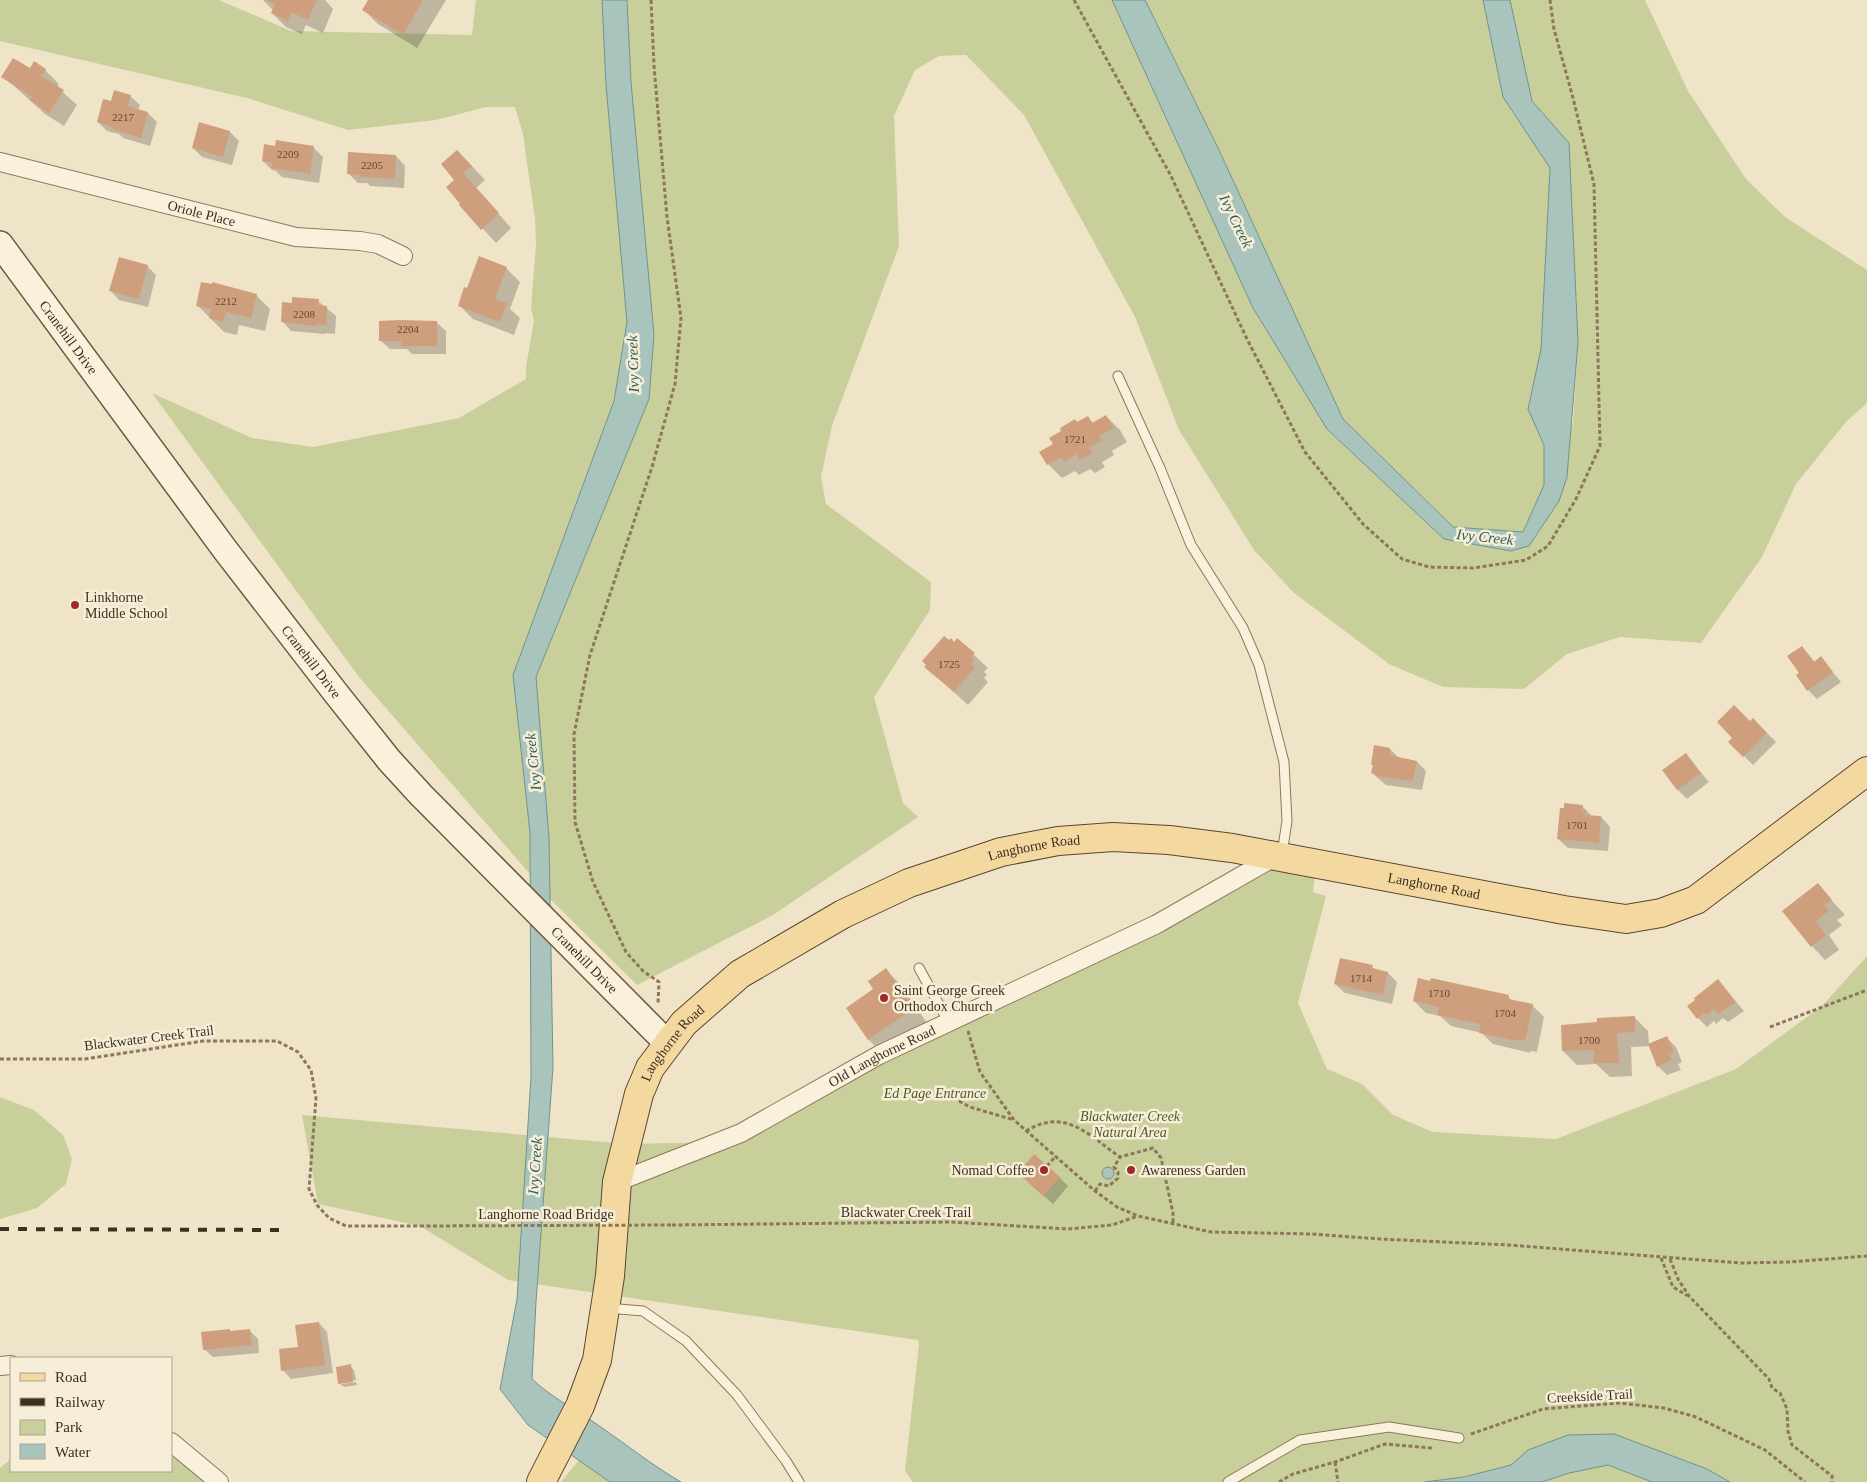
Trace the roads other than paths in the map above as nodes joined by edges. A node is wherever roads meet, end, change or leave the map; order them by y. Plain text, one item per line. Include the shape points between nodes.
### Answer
1 (0, 162) edge
2 (0, 244) edge
3 (403, 256) dead end
4 (1118, 376) dead end
5 (1867, 771) edge
6 (1279, 856) junction
7 (919, 968) dead end
8 (956, 1020) junction
9 (668, 1044) junction
10 (617, 1182) junction
11 (606, 1308) junction
12 (1459, 1438) road end
13 (172, 1443) edge
14 (544, 1476) edge
15 (219, 1482) edge
16 (799, 1482) edge
17 (1228, 1482) edge

1 - 3 street, Oriole Place via 296,237 378,244
2 - 9 main road, Cranehill Drive via 226,551 389,760
4 - 6 lane via 1191,545 1243,628 1259,665 1284,762 1287,821
5 - 6 main road, Langhorne Road via 1696,900 1661,913 1626,919
6 - 8 street, Old Langhorne Road via 1157,924
6 - 9 main road, Langhorne Road via 1169,840 1113,837 1058,841 1001,852 909,884 796,940 740,974 684,1023
7 - 8 lane
8 - 10 street, Old Langhorne Road via 879,1055 741,1133
9 - 10 main road, Langhorne Road via 650,1068 639,1094
10 - 11 main road, Langhorne Road
11 - 14 main road, Langhorne Road via 597,1360 580,1406
11 - 16 lane via 644,1310 686,1341 737,1395
12 - 17 lane via 1389,1427 1300,1440
13 - 15 street

